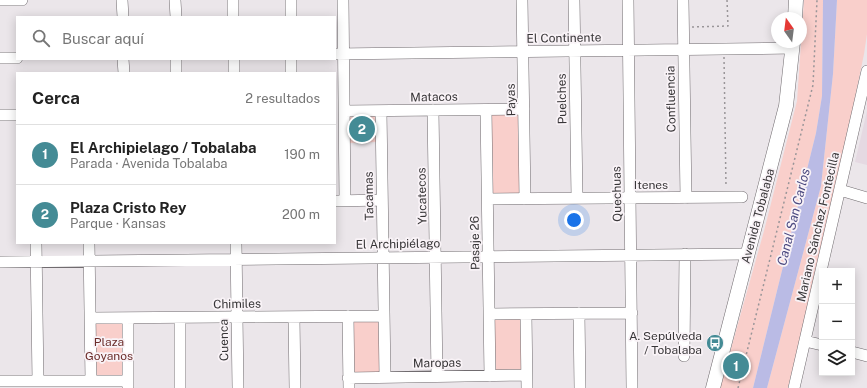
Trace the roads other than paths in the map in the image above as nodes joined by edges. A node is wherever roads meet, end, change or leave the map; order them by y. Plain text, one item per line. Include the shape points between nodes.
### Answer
1 (0, 0) edge
2 (22, 0) edge
3 (122, 0) edge
4 (175, 0) edge
5 (233, 0) edge
6 (291, 0) edge
7 (343, 0) edge
8 (522, 0) edge
9 (574, 0) edge
10 (628, 0) edge
11 (682, 0) edge
12 (796, 0) edge
13 (795, 12) edge
14 (123, 16) edge
15 (176, 16) edge
16 (233, 16) edge
17 (291, 16) edge
18 (771, 46) edge
19 (793, 48) edge
20 (629, 50) junction
21 (683, 50) junction
22 (575, 51) junction
23 (523, 52) junction
24 (339, 54) edge
25 (0, 58) edge
26 (16, 58) edge
27 (123, 60) edge
28 (176, 60) edge
29 (234, 60) edge
30 (291, 60) edge
31 (867, 71) edge
32 (124, 72) edge
33 (176, 72) edge
34 (234, 72) edge
35 (292, 72) edge
36 (524, 109) junction
37 (434, 110) junction
38 (486, 110) junction
39 (344, 111) junction
40 (381, 111) junction
41 (0, 115) edge
42 (16, 115) edge
43 (840, 190) junction
44 (742, 197) dead end
45 (577, 198) junction
46 (630, 198) junction
47 (686, 198) junction
48 (867, 198) edge
49 (488, 199) junction
50 (525, 199) junction
51 (382, 200) junction
52 (340, 201) edge
53 (36, 244) edge
54 (89, 244) edge
55 (236, 244) edge
56 (685, 254) junction
57 (748, 254) junction
58 (631, 255) junction
59 (488, 256) junction
60 (436, 257) junction
61 (383, 258) junction
62 (236, 259) junction
63 (89, 261) junction
64 (0, 262) edge
65 (36, 262) junction
66 (579, 313) junction
67 (632, 313) junction
68 (489, 314) junction
69 (526, 314) junction
70 (348, 316) junction
71 (384, 316) junction
72 (237, 317) junction
73 (294, 317) junction
74 (90, 318) junction
75 (128, 318) junction
76 (180, 318) junction
77 (805, 341) junction
78 (819, 344) edge
79 (855, 353) edge
80 (867, 355) edge
81 (684, 356) dead end
82 (526, 375) junction
83 (437, 376) junction
84 (490, 376) junction
85 (385, 377) junction
86 (0, 381) edge
87 (38, 381) junction
88 (91, 381) junction
89 (349, 383) edge
90 (128, 384) edge
91 (180, 388) edge
92 (238, 388) edge
93 (295, 388) edge
94 (527, 388) edge
95 (580, 388) edge
96 (632, 388) edge
97 (713, 388) edge
98 (794, 388) edge

1 - 2 street
3 - 14 street
4 - 15 street
5 - 16 street
6 - 17 street
7 - 24 street
8 - 23 street, Payas
9 - 22 street, Puelches
10 - 20 street, Quechuas
11 - 21 street, Confluencia
12 - 13 main road
18 - 21 street, El Continente
19 - 57 main road, Avenida Tobalaba via 786,106
20 - 21 street, El Continente
20 - 22 street, El Continente
20 - 46 street, Quechuas
21 - 47 street, Confluencia
22 - 23 street, El Continente
22 - 45 street, Puelches
23 - 24 street, El Continente
23 - 36 street, Payas
24 - 39 street
25 - 26 street
27 - 32 street
28 - 33 street
29 - 34 street
30 - 35 street
31 - 43 street, Mariano Sánchez Fontecilla
36 - 38 street, Matacos
36 - 50 street, Payas
37 - 38 street, Matacos
37 - 40 street, Matacos
37 - 60 street, Yucatecos
38 - 49 street, Pasaje 26
39 - 40 street, Matacos
39 - 52 street
40 - 51 street, Tacamas
41 - 42 street
43 - 48 street
43 - 77 street, Mariano Sánchez Fontecilla
44 - 47 street, Itenes
45 - 46 street, Itenes
45 - 50 street, Itenes
46 - 47 street, Itenes
46 - 58 street, Quechuas
49 - 50 street, Itenes
49 - 59 street, Pasaje 26
51 - 52 street
51 - 61 street, Tacamas
53 - 65 street
54 - 63 street
55 - 62 street, Cuenca
56 - 57 street, El Archipiélago
56 - 58 street, El Archipiélago
56 - 81 street
57 - 97 main road, Avenida Tobalaba
58 - 59 street, El Archipiélago
58 - 67 street, Quechuas
59 - 60 street, El Archipiélago
59 - 68 street, Pasaje 26
60 - 61 street, El Archipiélago
60 - 83 street, Yucatecos
61 - 62 street, El Archipiélago
61 - 71 street, Tacamas
62 - 63 street, El Archipiélago
62 - 72 street, Cuenca
63 - 65 street, El Archipiélago
63 - 74 street
64 - 65 street, El Archipiélago
65 - 87 street
66 - 67 street
66 - 69 street
66 - 95 street
67 - 96 street, Quechuas
68 - 69 street
68 - 84 street, Pasaje 26
69 - 82 street
70 - 71 street, Chimiles
70 - 73 street, Chimiles
70 - 89 street
71 - 85 street, Tacamas
72 - 73 street, Chimiles
72 - 76 street, Chimiles
72 - 92 street, Cuenca
73 - 93 street
74 - 75 street, Chimiles
74 - 88 street
75 - 76 street, Chimiles
75 - 90 street
76 - 91 street
77 - 78 street
77 - 98 street, Mariano Sánchez Fontecilla
79 - 80 street
82 - 84 street, Maropas
82 - 94 street
83 - 84 street, Maropas
83 - 85 street, Maropas
85 - 89 street, Maropas
86 - 87 street
87 - 88 street
88 - 90 street

